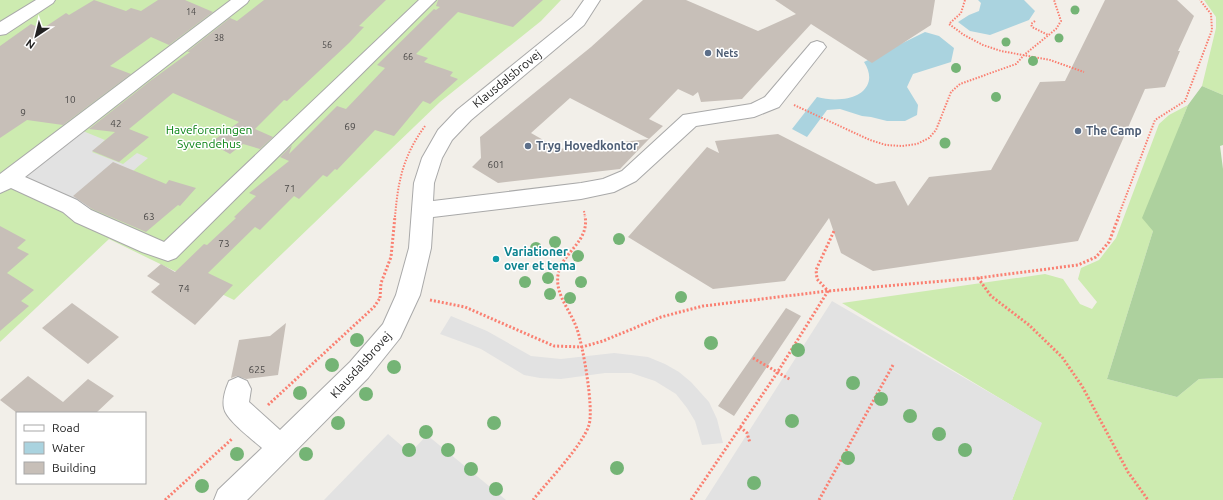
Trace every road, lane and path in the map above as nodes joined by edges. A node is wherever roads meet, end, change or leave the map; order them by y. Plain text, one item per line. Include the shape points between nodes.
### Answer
1 (47, 0) edge
2 (241, 0) edge
3 (428, 0) edge
4 (592, 0) edge
5 (965, 0) edge
6 (1054, 0) edge
7 (1200, 0) edge
8 (1035, 21) dead end
9 (0, 30) edge
10 (1048, 35) junction
11 (817, 47) dead end
12 (1024, 55) junction
13 (1084, 72) dead end
14 (804, 110) dead end
15 (5, 181) edge
16 (581, 191) junction
17 (423, 210) junction
18 (834, 231) dead end
19 (978, 278) junction
20 (828, 291) junction
21 (408, 295) junction
22 (582, 347) junction
23 (753, 358) dead end
24 (893, 365) dead end
25 (777, 374) junction
26 (791, 380) dead end
27 (238, 389) dead end
28 (250, 422) junction
29 (740, 427) junction
30 (750, 442) dead end
31 (281, 448) junction
32 (165, 500) edge
33 (228, 500) edge
34 (533, 500) edge
35 (691, 500) edge
36 (819, 500) edge
37 (1148, 500) edge

1 - 9 street
2 - 15 street
3 - 15 street via 168,252 83,216 70,206
4 - 17 street, Klausdalsbrovej via 578,21 464,114 445,135 430,164 424,183
5 - 12 path via 962,13 949,24 964,36 983,45
6 - 10 path via 1060,21 1056,29
7 - 19 path via 1211,14 1212,30 1185,101 1155,120 1109,242 1096,257 1078,265
8 - 10 path via 1031,24 1032,27
10 - 12 path
11 - 16 street via 772,102 754,110 690,120 629,176 607,186
12 - 13 path via 1050,60
12 - 14 path via 1016,64 960,84 951,92 936,130 929,138 917,144 886,145
16 - 17 street
16 - 22 path via 586,222 581,240 568,255 558,274 558,289 577,328
17 - 21 street, Klausdalsbrovej via 420,248
18 - 20 path via 816,270 817,279
19 - 20 path
19 - 37 path via 991,296 1029,326 1062,357 1082,386 1128,472
20 - 22 path via 703,306 661,317
20 - 25 path
21 - 22 path via 465,307 554,346
21 - 28 path via 380,298 374,307
21 - 31 street, Klausdalsbrovej via 392,331 359,370
22 - 34 path via 590,410 588,424 580,441
23 - 25 path
24 - 36 path
25 - 26 path
25 - 29 path
27 - 28 street via 236,407
28 - 31 street
28 - 32 path
29 - 30 path via 747,433
29 - 35 path
31 - 33 street, Klausdalsbrovej

